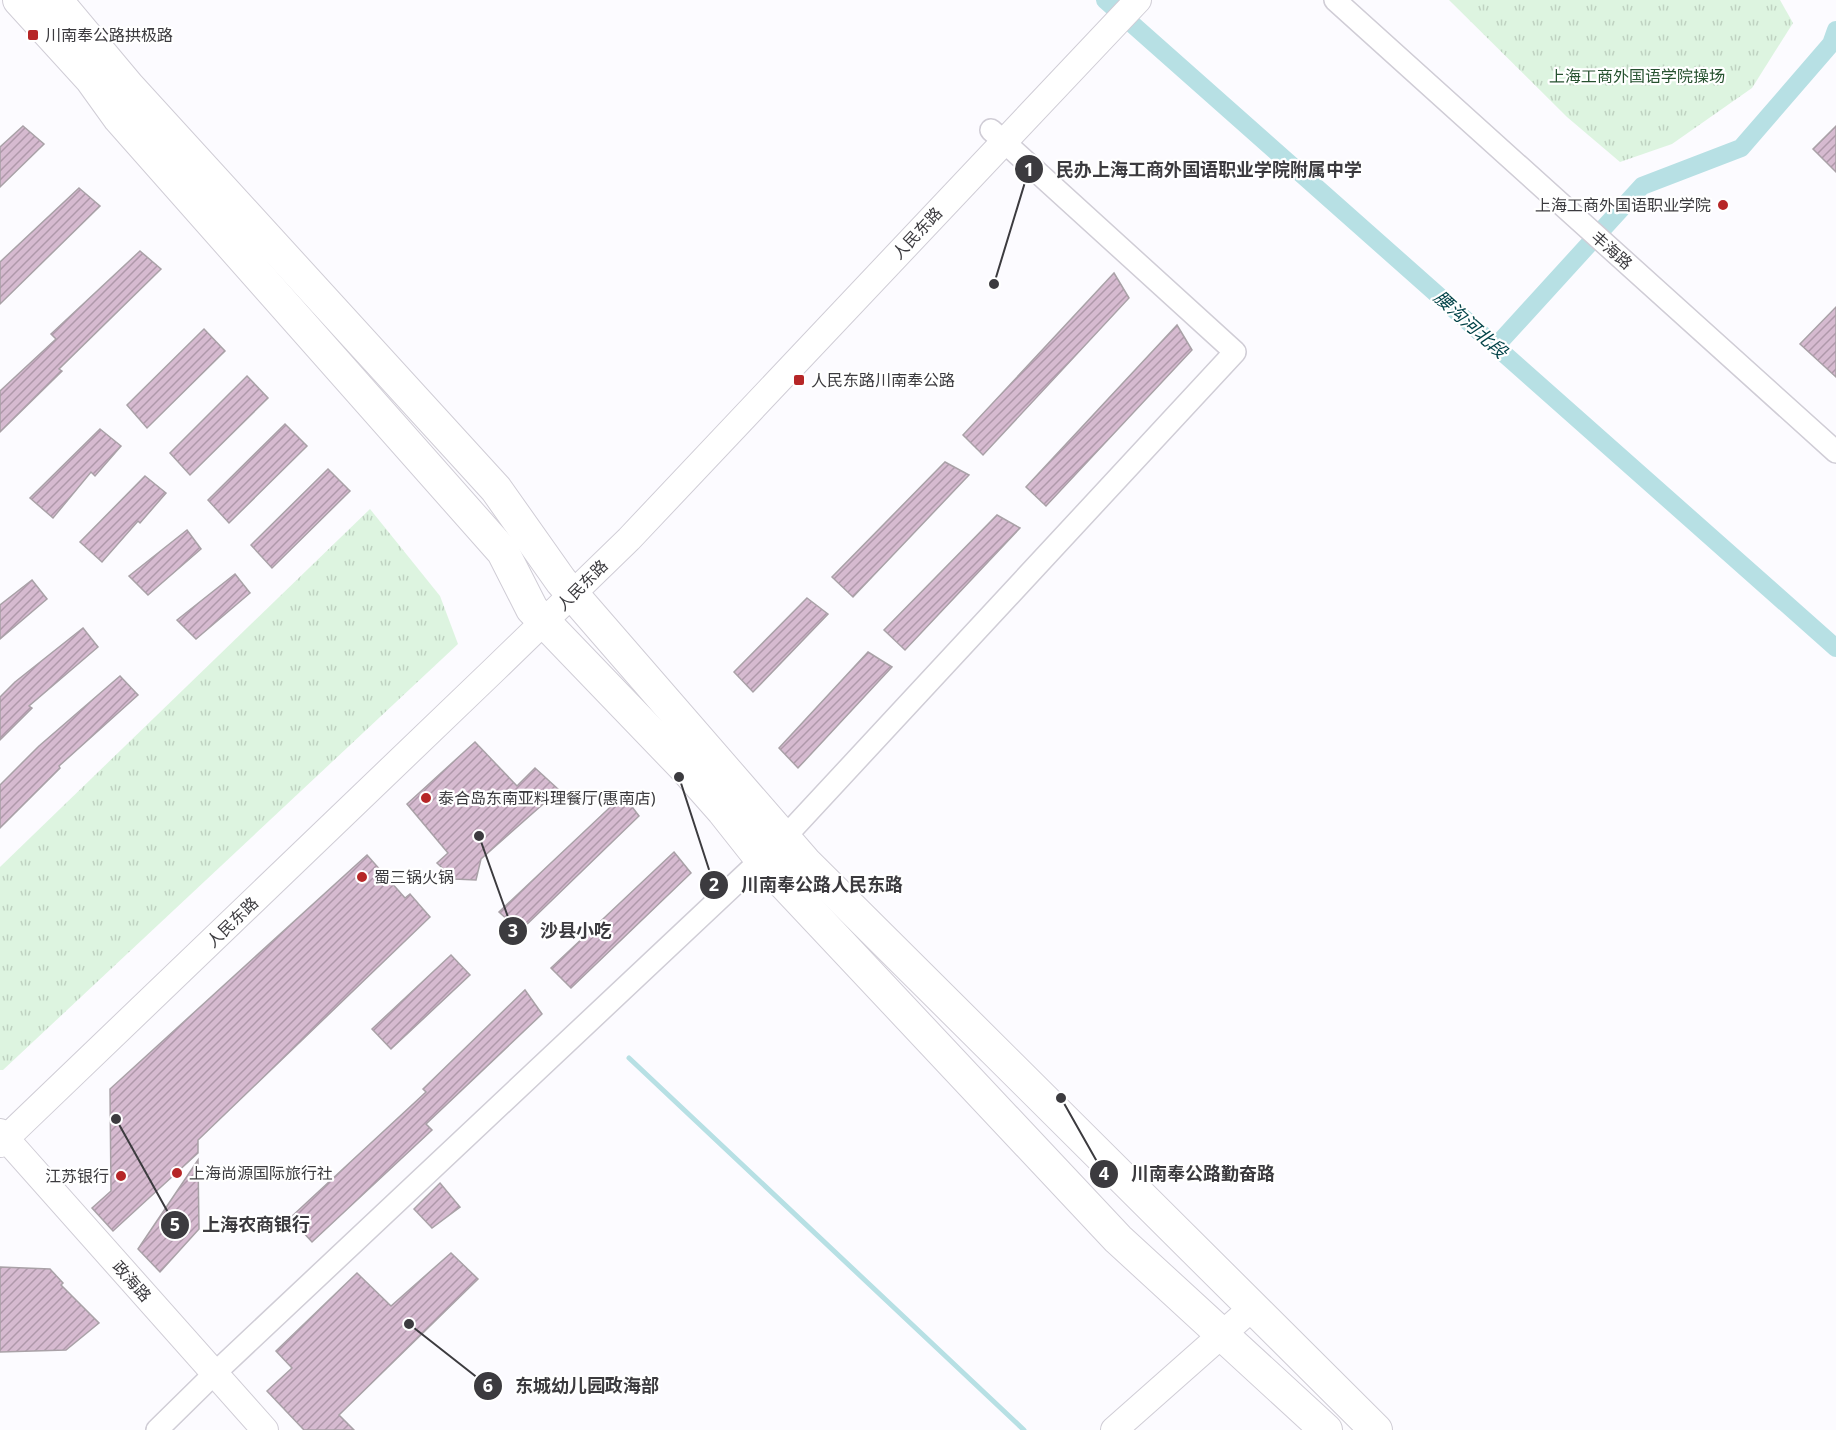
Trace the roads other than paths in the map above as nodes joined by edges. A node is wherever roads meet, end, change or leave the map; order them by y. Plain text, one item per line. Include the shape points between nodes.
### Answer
1 (19, 0) edge
2 (56, 0) edge
3 (1114, 0) edge
4 (1138, 0) edge
5 (1335, 0) edge
6 (1089, 39) junction
7 (997, 136) junction
8 (1836, 452) edge
9 (567, 588) junction
10 (538, 616) junction
11 (784, 838) junction
12 (761, 859) junction
13 (1, 1133) edge
14 (1252, 1307) junction
15 (1221, 1334) junction
16 (215, 1373) junction
17 (157, 1430) edge
18 (265, 1430) edge
19 (1114, 1430) edge
20 (1326, 1430) edge
21 (1376, 1430) edge

1 - 10 main road via 503,552
2 - 9 main road via 136,94 496,489
3 - 6 street, 人民东路
4 - 6 street, 人民东路
5 - 8 street, 丰海路
6 - 7 street, 人民东路
7 - 9 street, 人民东路 via 645,522
7 - 11 street via 1235,352
9 - 10 street, 人民东路
9 - 11 main road
10 - 12 main road via 685,768
10 - 13 street, 人民东路
11 - 12 street
11 - 14 main road
12 - 15 main road via 1118,1239
12 - 16 street
13 - 16 street, 政海路
14 - 15 street
14 - 21 main road
15 - 19 street
15 - 20 main road
16 - 17 street
16 - 18 street, 政海路

